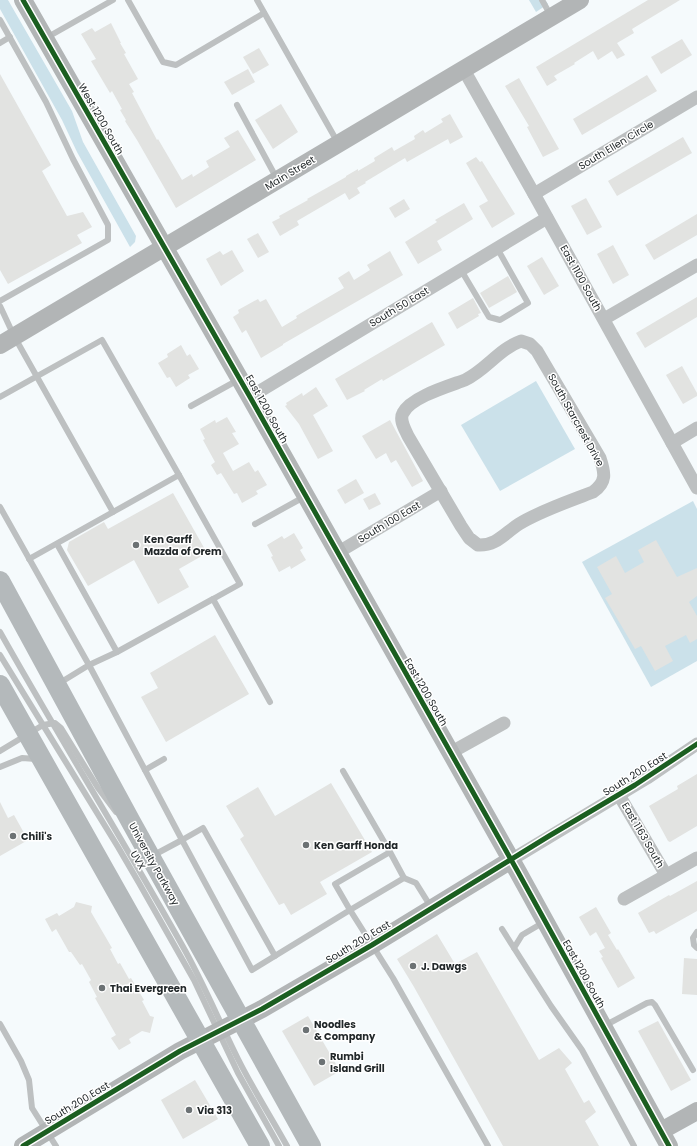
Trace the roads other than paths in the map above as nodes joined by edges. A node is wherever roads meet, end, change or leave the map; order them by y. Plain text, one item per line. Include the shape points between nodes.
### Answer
1 (23, 0) edge
2 (113, 0) edge
3 (128, 0) edge
4 (257, 0) edge
5 (542, 0) edge
6 (580, 0) edge
7 (264, 12) junction
8 (552, 17) junction
9 (0, 20) edge
10 (10, 37) junction
11 (45, 39) junction
12 (0, 43) edge
13 (464, 70) junction
14 (697, 97) edge
15 (237, 105) dead end
16 (338, 144) junction
17 (278, 180) junction
18 (534, 194) junction
19 (547, 218) junction
20 (164, 248) junction
21 (497, 248) junction
22 (697, 265) edge
23 (461, 270) junction
24 (0, 301) edge
25 (0, 306) edge
26 (604, 319) junction
27 (7, 341) edge
28 (37, 376) junction
29 (239, 379) junction
30 (0, 397) edge
31 (250, 397) junction
32 (190, 406) dead end
33 (697, 428) edge
34 (672, 443) junction
35 (178, 475) junction
36 (697, 488) edge
37 (441, 491) junction
38 (305, 496) junction
39 (0, 508) edge
40 (113, 512) junction
41 (255, 524) dead end
42 (57, 544) junction
43 (337, 553) junction
44 (29, 559) junction
45 (0, 581) edge
46 (213, 599) junction
47 (0, 632) edge
48 (116, 652) junction
49 (0, 655) edge
50 (88, 665) junction
51 (0, 685) edge
52 (56, 685) junction
53 (270, 702) dead end
54 (504, 722) dead end
55 (51, 723) junction
56 (35, 729) junction
57 (697, 744) edge
58 (0, 752) edge
59 (450, 753) junction
60 (164, 759) dead end
61 (44, 762) junction
62 (0, 768) edge
63 (145, 770) junction
64 (342, 771) dead end
65 (619, 795) junction
66 (130, 822) junction
67 (182, 840) junction
68 (390, 852) junction
69 (150, 857) junction
70 (697, 858) edge
71 (510, 860) junction
72 (666, 875) junction
73 (404, 878) junction
74 (624, 899) dead end
75 (432, 909) junction
76 (350, 910) junction
77 (545, 922) junction
78 (502, 929) dead end
79 (697, 932) edge
80 (372, 945) junction
81 (514, 948) junction
82 (697, 948) edge
83 (275, 956) junction
84 (0, 1024) edge
85 (603, 1026) junction
86 (221, 1030) junction
87 (693, 1070) dead end
88 (697, 1111) edge
89 (51, 1139) edge
90 (665, 1139) edge
91 (23, 1146) edge
92 (260, 1146) edge
93 (279, 1146) edge
94 (287, 1146) edge
95 (311, 1146) edge
96 (488, 1146) edge
97 (634, 1146) edge

1 - 11 street, West 1200 South
2 - 11 lane
3 - 7 lane via 164,62 176,65
4 - 7 lane
5 - 8 lane
6 - 8 street, Main Street
7 - 16 lane
8 - 13 street, Main Street
9 - 10 lane
10 - 12 lane
10 - 24 lane via 108,225 108,240
11 - 20 street, West 1200 South
13 - 16 street, Main Street
13 - 18 street, East 1100 South
14 - 18 street, South Ellen Circle
15 - 17 lane
16 - 17 street, Main Street
17 - 20 street, Main Street
18 - 19 street, East 1100 South
19 - 21 street, South 50 East
19 - 26 street, East 1100 South
20 - 27 street, Main Street
20 - 29 street, East 1200 South
21 - 23 street, South 50 East
21 - 23 lane via 528,303 500,320 489,317
22 - 26 street
23 - 31 street, South 50 East
25 - 27 lane
26 - 34 street, East 1100 South
27 - 28 lane
28 - 30 lane
28 - 35 lane via 102,340
28 - 40 lane
29 - 31 street, East 1200 South
29 - 32 lane
31 - 38 street, East 1200 South
33 - 34 street
34 - 36 street, East 1100 South
35 - 40 lane
35 - 46 lane via 240,584
37 - 37 street, South Starcrest Drive via 470,538 478,545 484,546 499,540 518,524 593,492 602,484 604,470 600,458 537,351 530,344 521,341 515,343 482,370 416,400 403,411 402,423 408,436
37 - 43 street, South 100 East
38 - 41 lane
38 - 43 street, East 1200 South
39 - 44 lane
40 - 42 lane
42 - 44 lane
42 - 48 lane
43 - 59 street, East 1200 South
44 - 50 lane
45 - 52 main road, University Parkway
46 - 48 lane
46 - 53 lane
47 - 55 lane
48 - 50 lane
49 - 56 lane, UVX
50 - 52 lane
50 - 63 lane
51 - 56 main road
52 - 66 main road, University Parkway
54 - 59 street
55 - 56 lane
55 - 66 lane via 62,728 107,802
55 - 86 lane via 178,937 204,985
56 - 58 lane
56 - 61 main road, University Parkway
56 - 86 lane, UVX via 132,871
57 - 65 street, South 200 East
59 - 71 street, East 1200 South
60 - 63 lane
61 - 62 lane via 27,757
61 - 86 main road, University Parkway
63 - 67 lane
64 - 68 lane
65 - 71 street, South 200 East
65 - 72 street, East 1163 South
66 - 69 main road, University Parkway
67 - 69 lane
67 - 83 lane via 203,828
67 - 83 lane via 252,970
68 - 73 lane
68 - 76 lane via 335,884
69 - 86 main road, University Parkway
70 - 72 street
71 - 75 street, South 200 East
71 - 77 street, East 1200 South
72 - 74 street
73 - 75 lane via 416,883
73 - 76 lane
75 - 80 street, South 200 East
76 - 80 lane
76 - 83 lane
77 - 81 lane via 522,936
77 - 85 street, East 1200 South
78 - 81 lane
79 - 82 lane via 693,938
80 - 86 street, South 200 East
80 - 96 lane
81 - 97 lane via 582,1050
84 - 89 lane via 29,1080 32,1108
85 - 87 lane via 652,1002
85 - 90 street, East 1200 South
86 - 89 street, South 200 East via 176,1053
86 - 92 main road, University Parkway
86 - 93 lane, UVX via 244,1084
86 - 94 lane
86 - 95 main road, University Parkway
88 - 90 street
89 - 91 street, South 200 East

